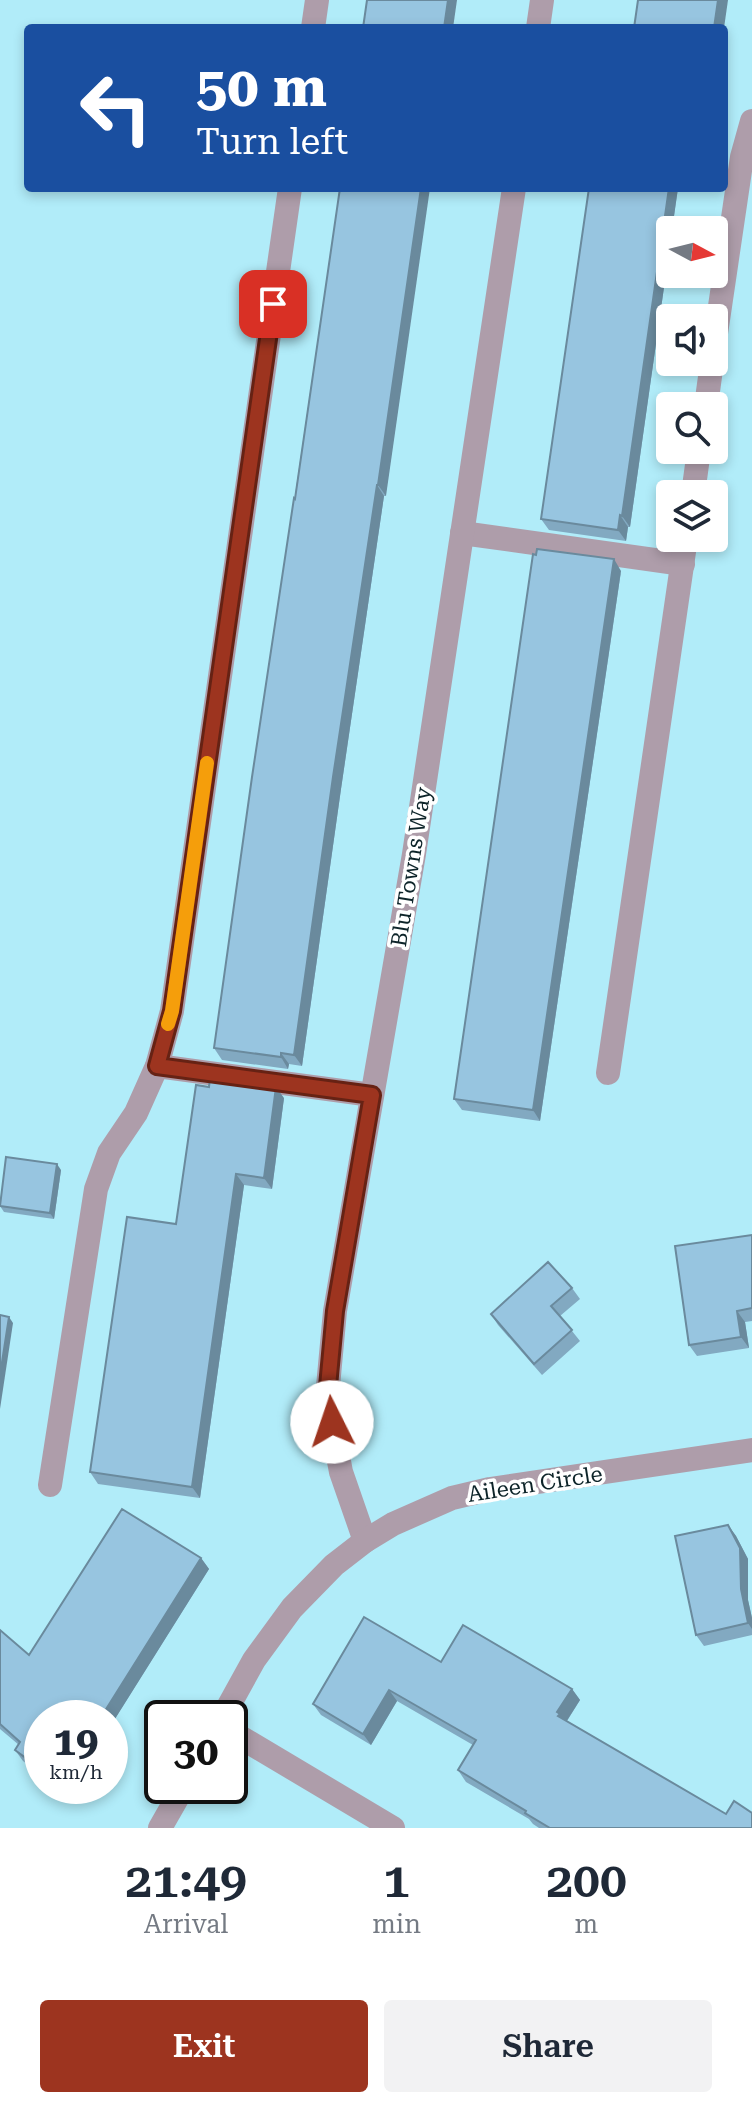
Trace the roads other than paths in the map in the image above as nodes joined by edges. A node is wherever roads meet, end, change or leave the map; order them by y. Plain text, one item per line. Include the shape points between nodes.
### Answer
1 (317, 0) edge
2 (542, 0) edge
3 (314, 24) edge
4 (539, 24) edge
5 (752, 121) edge
6 (289, 192) edge
7 (513, 192) edge
8 (720, 304) edge
9 (462, 533) junction
10 (684, 552) edge
11 (683, 564) junction
12 (157, 1066) junction
13 (608, 1073) dead end
14 (372, 1095) junction
15 (752, 1450) edge
16 (50, 1485) dead end
17 (365, 1541) junction
18 (232, 1700) edge
19 (248, 1742) edge
20 (174, 1804) edge
21 (160, 1828) edge
22 (393, 1828) edge

1 - 3 street
2 - 4 street
5 - 8 street
6 - 12 street via 172,1011
7 - 9 street, Blu Towns Way
9 - 11 street
9 - 14 street, Blu Towns Way
10 - 11 street
11 - 13 street
12 - 14 street
12 - 16 street via 136,1113 109,1153 96,1189
14 - 17 street, Blu Towns Way via 335,1311 327,1397 341,1472
15 - 17 street, Aileen Circle via 490,1489 452,1498
17 - 18 street, Aileen Circle via 292,1608
19 - 22 street
20 - 21 street

